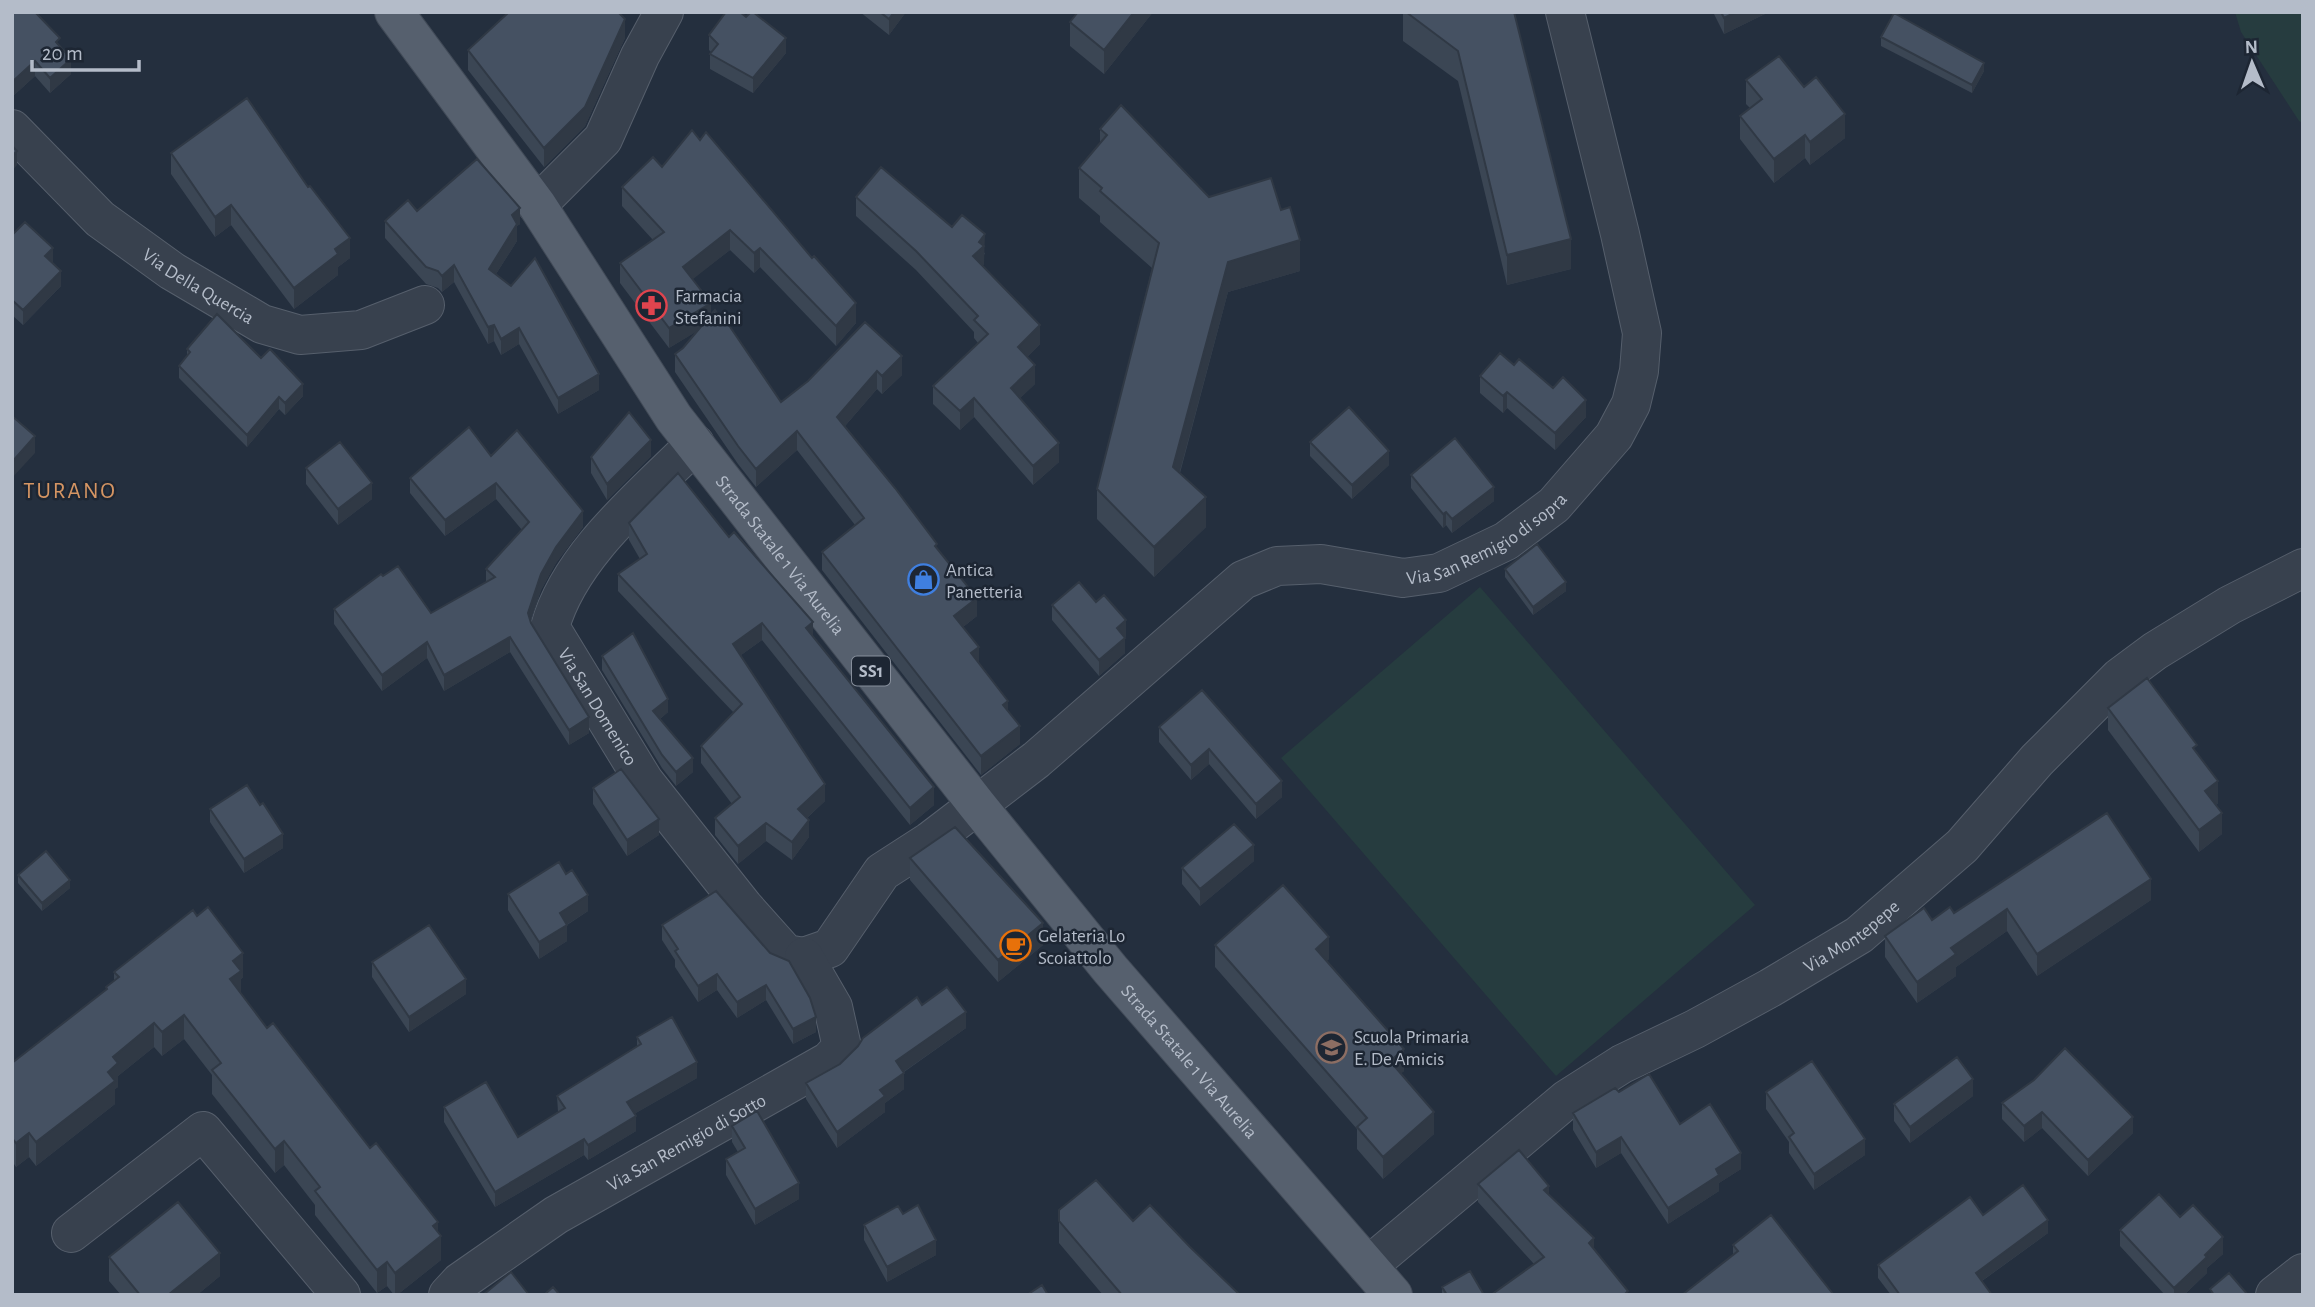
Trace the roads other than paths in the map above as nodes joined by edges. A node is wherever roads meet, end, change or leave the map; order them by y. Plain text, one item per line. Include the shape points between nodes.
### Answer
1 (394, 12) edge
2 (664, 12) edge
3 (1565, 12) edge
4 (12, 129) edge
5 (537, 205) junction
6 (425, 305) dead end
7 (695, 444) junction
8 (2303, 568) edge
9 (976, 805) junction
10 (804, 957) junction
11 (71, 1233) dead end
12 (1368, 1266) junction
13 (2303, 1273) edge
14 (341, 1295) edge
15 (448, 1295) edge
16 (1393, 1295) edge
17 (2275, 1295) edge

1 - 5 main road, Strada Statale 1 Via Aurelia / SS1
2 - 5 street via 603,139
3 - 9 street, Via San Remigio di sopra via 1642,333 1631,404 1614,436 1554,505 1506,541 1440,573 1403,578 1321,564 1288,565 1243,580 1036,760
4 - 6 street, Via Della Quercia via 100,219 172,271 262,324 300,335 361,330
5 - 7 main road, Strada Statale 1 Via Aurelia / SS1
7 - 9 main road, Strada Statale 1 Via Aurelia / SS1
7 - 10 street, Via San Domenico via 610,529 573,576 550,627 644,781 786,954
8 - 12 street, Via Montepepe via 2230,605 2120,677 2037,760 1962,846 1858,935 1705,1023 1622,1063 1567,1099
9 - 10 street via 882,872 830,948
9 - 12 main road, Strada Statale 1 Via Aurelia / SS1 via 1110,969
10 - 15 street, Via San Remigio di Sotto via 833,1007 842,1046 829,1061 556,1215
11 - 14 street via 203,1131
12 - 16 main road, Strada Statale 1 Via Aurelia / SS1
13 - 17 street

